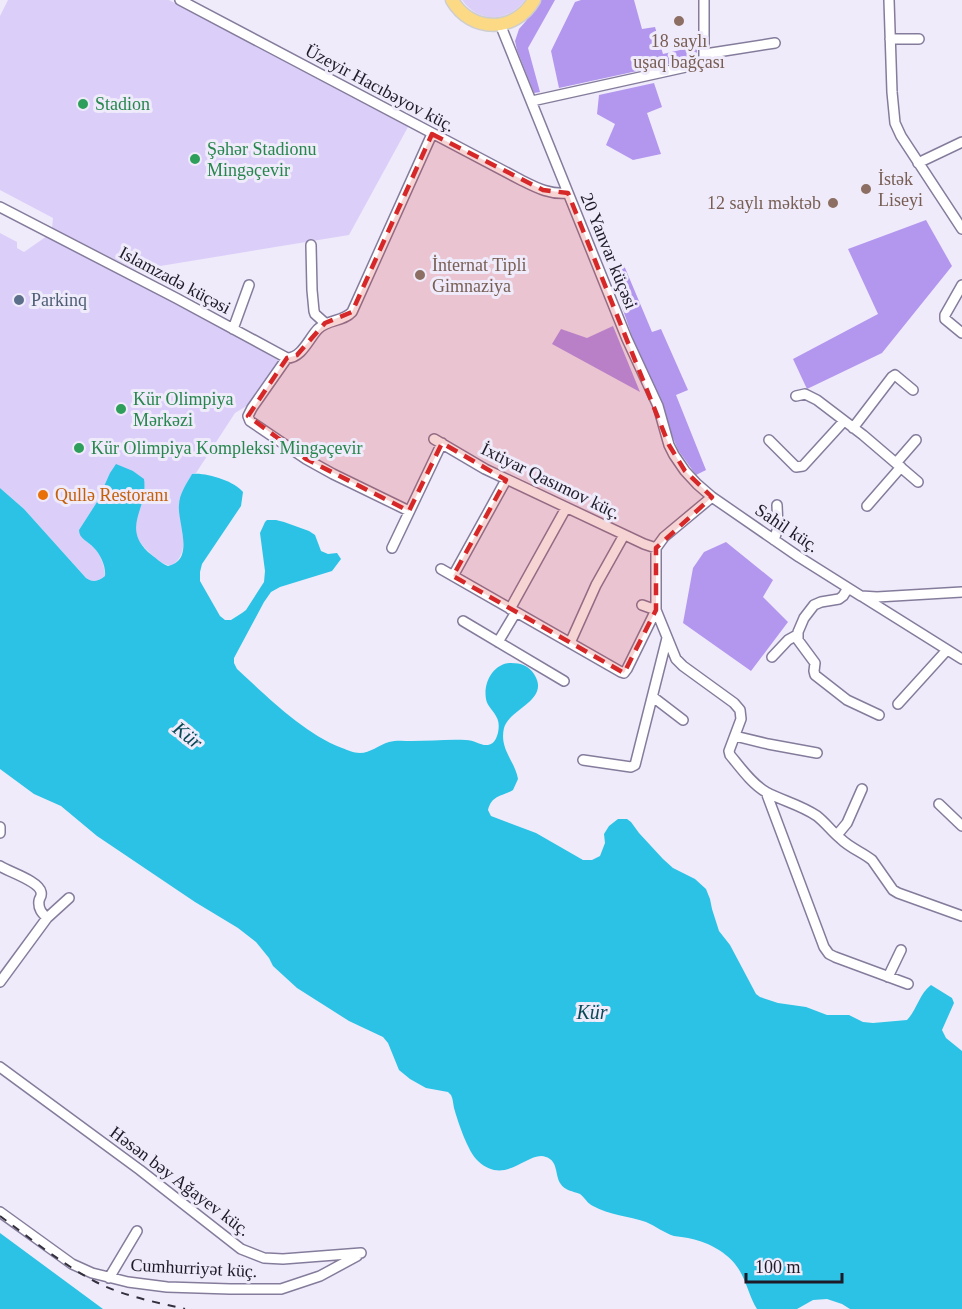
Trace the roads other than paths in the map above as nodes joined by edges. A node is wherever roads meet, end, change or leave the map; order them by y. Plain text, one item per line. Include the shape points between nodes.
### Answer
1 (180, 0) edge
2 (452, 0) edge
3 (534, 0) edge
4 (704, 0) edge
5 (889, 0) edge
6 (500, 24) junction
7 (890, 39) junction
8 (919, 39) dead end
9 (775, 43) dead end
10 (705, 54) junction
11 (532, 101) junction
12 (432, 134) junction
13 (962, 142) edge
14 (918, 163) junction
15 (568, 193) junction
16 (0, 207) edge
17 (962, 229) edge
18 (311, 245) dead end
19 (249, 285) dead end
20 (962, 285) edge
21 (325, 323) junction
22 (233, 329) junction
23 (962, 333) edge
24 (287, 358) junction
25 (913, 390) dead end
26 (796, 396) dead end
27 (844, 421) junction
28 (853, 428) junction
29 (769, 440) dead end
30 (916, 440) dead end
31 (899, 465) junction
32 (507, 480) junction
33 (918, 482) dead end
34 (697, 484) joint
35 (712, 497) junction
36 (777, 505) dead end
37 (867, 506) dead end
38 (566, 508) junction
39 (409, 511) junction
40 (624, 535) junction
41 (774, 540) junction
42 (392, 548) dead end
43 (656, 548) junction
44 (441, 569) dead end
45 (453, 576) junction
46 (848, 588) junction
47 (962, 592) edge
48 (861, 596) junction
49 (898, 596) junction
50 (642, 605) dead end
51 (513, 610) junction
52 (656, 610) junction
53 (890, 614) junction
54 (463, 621) dead end
55 (797, 635) junction
56 (667, 638) junction
57 (498, 642) junction
58 (570, 643) junction
59 (947, 650) junction
60 (772, 657) dead end
61 (962, 659) edge
62 (564, 681) dead end
63 (653, 697) junction
64 (898, 704) dead end
65 (879, 715) dead end
66 (683, 720) dead end
67 (735, 736) junction
68 (817, 753) dead end
69 (583, 760) dead end
70 (862, 789) dead end
71 (766, 792) junction
72 (939, 804) dead end
73 (962, 826) edge
74 (0, 827) edge
75 (0, 833) edge
76 (837, 835) junction
77 (0, 866) edge
78 (69, 898) dead end
79 (962, 916) edge
80 (47, 918) junction
81 (901, 950) dead end
82 (888, 977) junction
83 (0, 982) edge
84 (908, 984) dead end
85 (0, 1067) edge
86 (0, 1212) edge
87 (137, 1231) dead end
88 (362, 1253) joint
89 (109, 1278) junction

1 - 12 street, Üzeyir Hacıbəyov küç.
2 - 6 main road via 474,20
3 - 6 main road via 517,18
4 - 10 street
5 - 7 street
6 - 11 street, 20 Yanvar küçəsi
7 - 8 street
7 - 14 street via 895,123
9 - 10 street
10 - 11 street via 704,63
11 - 15 street, 20 Yanvar küçəsi
12 - 15 street, Üzeyir Hacıbəyov küç. via 543,190
12 - 21 street via 352,312
13 - 14 street
14 - 17 street
15 - 34 street, 20 Yanvar küçəsi via 658,406 669,445
16 - 22 street, Islamzadə küçəsi
18 - 21 street via 314,311
19 - 22 street
20 - 23 street via 945,315
21 - 24 street via 297,355
22 - 24 street, Islamzadə küçəsi
24 - 39 street via 252,408 250,421 306,459
25 - 28 street via 895,375
26 - 27 street via 810,396
27 - 28 street
27 - 29 street via 799,468
28 - 31 street
30 - 31 street
31 - 33 street
31 - 37 street
32 - 38 street, İxtiyar Qasımov küç.
32 - 39 street, İxtiyar Qasımov küç. via 438,441
32 - 45 street
34 - 35 street, Sahil küç.
35 - 41 street, Sahil küç.
35 - 43 street
36 - 41 street
38 - 40 street, İxtiyar Qasımov küç.
38 - 51 street
39 - 42 street
40 - 43 street, İxtiyar Qasımov küç.
40 - 58 street
41 - 46 street, Sahil küç.
43 - 52 street
44 - 45 street
45 - 51 street
46 - 48 street, Sahil küç.
46 - 55 street via 839,599 814,605
47 - 49 street
48 - 49 street
48 - 53 street, Sahil küç.
49 - 53 street
50 - 52 street
51 - 57 street
51 - 58 street
52 - 56 street
52 - 58 street via 624,672
53 - 59 street, Sahil küç.
54 - 57 street
55 - 60 street
55 - 65 street via 814,663 815,675 847,700
56 - 63 street
56 - 67 street via 683,666 740,710
57 - 62 street
59 - 61 street, Sahil küç.
59 - 64 street
63 - 66 street
63 - 69 street via 635,765
67 - 68 street
67 - 71 street via 730,755
70 - 76 street via 847,823
71 - 76 street via 801,806
71 - 82 street via 824,947 835,957
72 - 73 street
74 - 75 street
76 - 79 street via 872,860 893,890
77 - 80 street via 40,888 39,909
78 - 80 street
80 - 83 street
81 - 82 street
82 - 84 street
85 - 88 street, Həsən bəy Ağayev küç. via 241,1249 264,1258 283,1259
86 - 89 street, Cumhurriyət küç. via 72,1264
87 - 89 street
88 - 89 street, Cumhurriyət küç. via 320,1276 281,1289 167,1287

